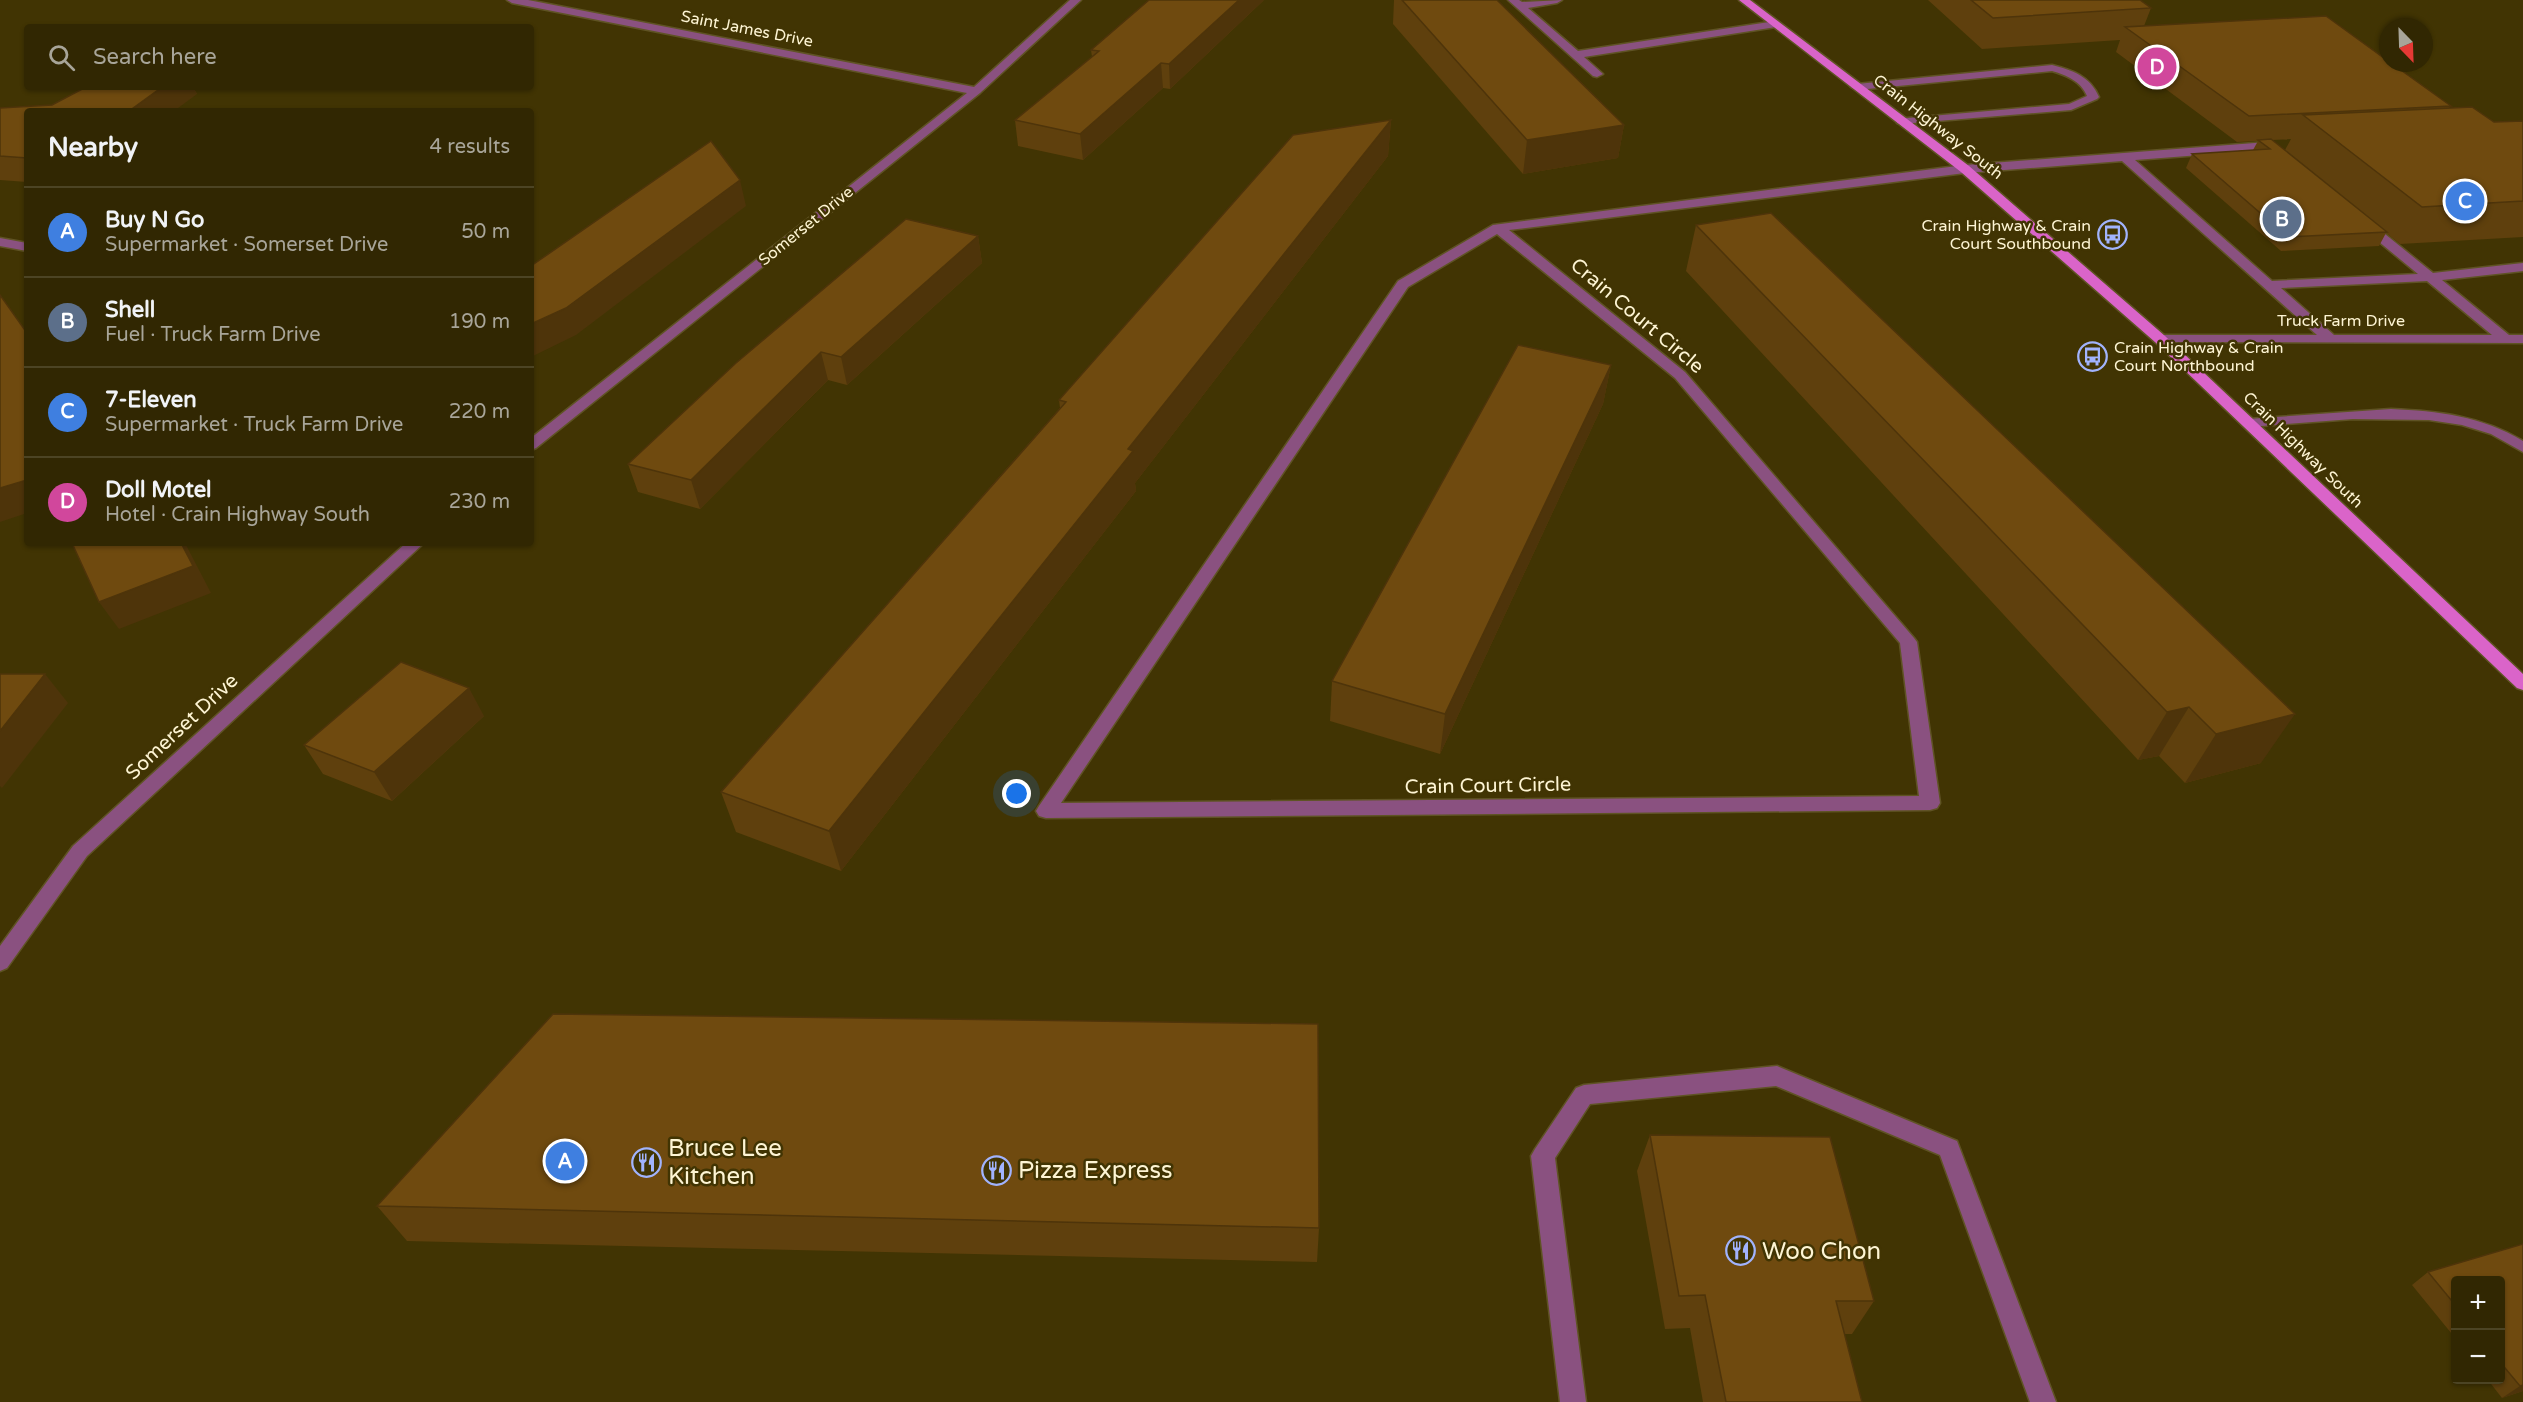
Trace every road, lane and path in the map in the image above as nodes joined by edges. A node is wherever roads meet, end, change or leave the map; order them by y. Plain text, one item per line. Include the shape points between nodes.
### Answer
1 (512, 0) edge
2 (570, 0) edge
3 (1076, 0) edge
4 (1557, 0) edge
5 (1744, 0) edge
6 (1516, 3) edge
7 (560, 9) junction
8 (1776, 24) junction
9 (1576, 55) junction
10 (1597, 74) dead end
11 (1857, 87) junction
12 (976, 91) junction
13 (1901, 121) junction
14 (2291, 145) edge
15 (2268, 146) junction
16 (2126, 157) junction
17 (2286, 161) edge
18 (1965, 169) junction
19 (2358, 219) edge
20 (1498, 228) junction
21 (0, 242) edge
22 (24, 246) edge
23 (2523, 267) edge
24 (2430, 277) junction
25 (2269, 285) junction
26 (2160, 339) junction
27 (2331, 339) junction
28 (2506, 339) junction
29 (2523, 339) edge
30 (2248, 423) junction
31 (534, 444) edge
32 (2523, 447) edge
33 (413, 546) edge
34 (2521, 679) edge
35 (0, 962) edge
36 (1573, 1402) edge
37 (2043, 1402) edge

1 - 7 street, Saint James Drive
2 - 7 street
3 - 12 street, Somerset Drive
4 - 6 street
5 - 8 main road, Crain Highway South
6 - 9 street
7 - 12 street, Saint James Drive
8 - 9 street
8 - 11 main road, Crain Highway South
9 - 10 street
11 - 13 main road, Crain Highway South
11 - 13 street via 2052,68 2071,72 2091,88 2093,97 2071,107
12 - 31 street, Somerset Drive
13 - 18 main road, Crain Highway South
14 - 15 street, Crain Court Circle
15 - 16 street, Crain Court Circle
15 - 17 street
16 - 18 street, Crain Court Circle
16 - 25 street
18 - 20 street, Crain Court Circle
18 - 26 main road, Crain Highway South
19 - 24 street
20 - 20 street, Crain Court Circle via 1680,375 1908,642 1930,803 1046,811 1403,284
21 - 22 street
23 - 24 street
24 - 25 street
24 - 28 street
25 - 27 street
26 - 27 street, Truck Farm Drive
26 - 30 main road, Crain Highway South
27 - 28 street, Truck Farm Drive
28 - 29 street, Truck Farm Drive
30 - 32 street via 2410,413 2470,420 2511,437
30 - 34 main road, Crain Highway South
33 - 35 street, Somerset Drive via 81,850
36 - 37 street via 1543,1156 1584,1095 1777,1076 1949,1148

